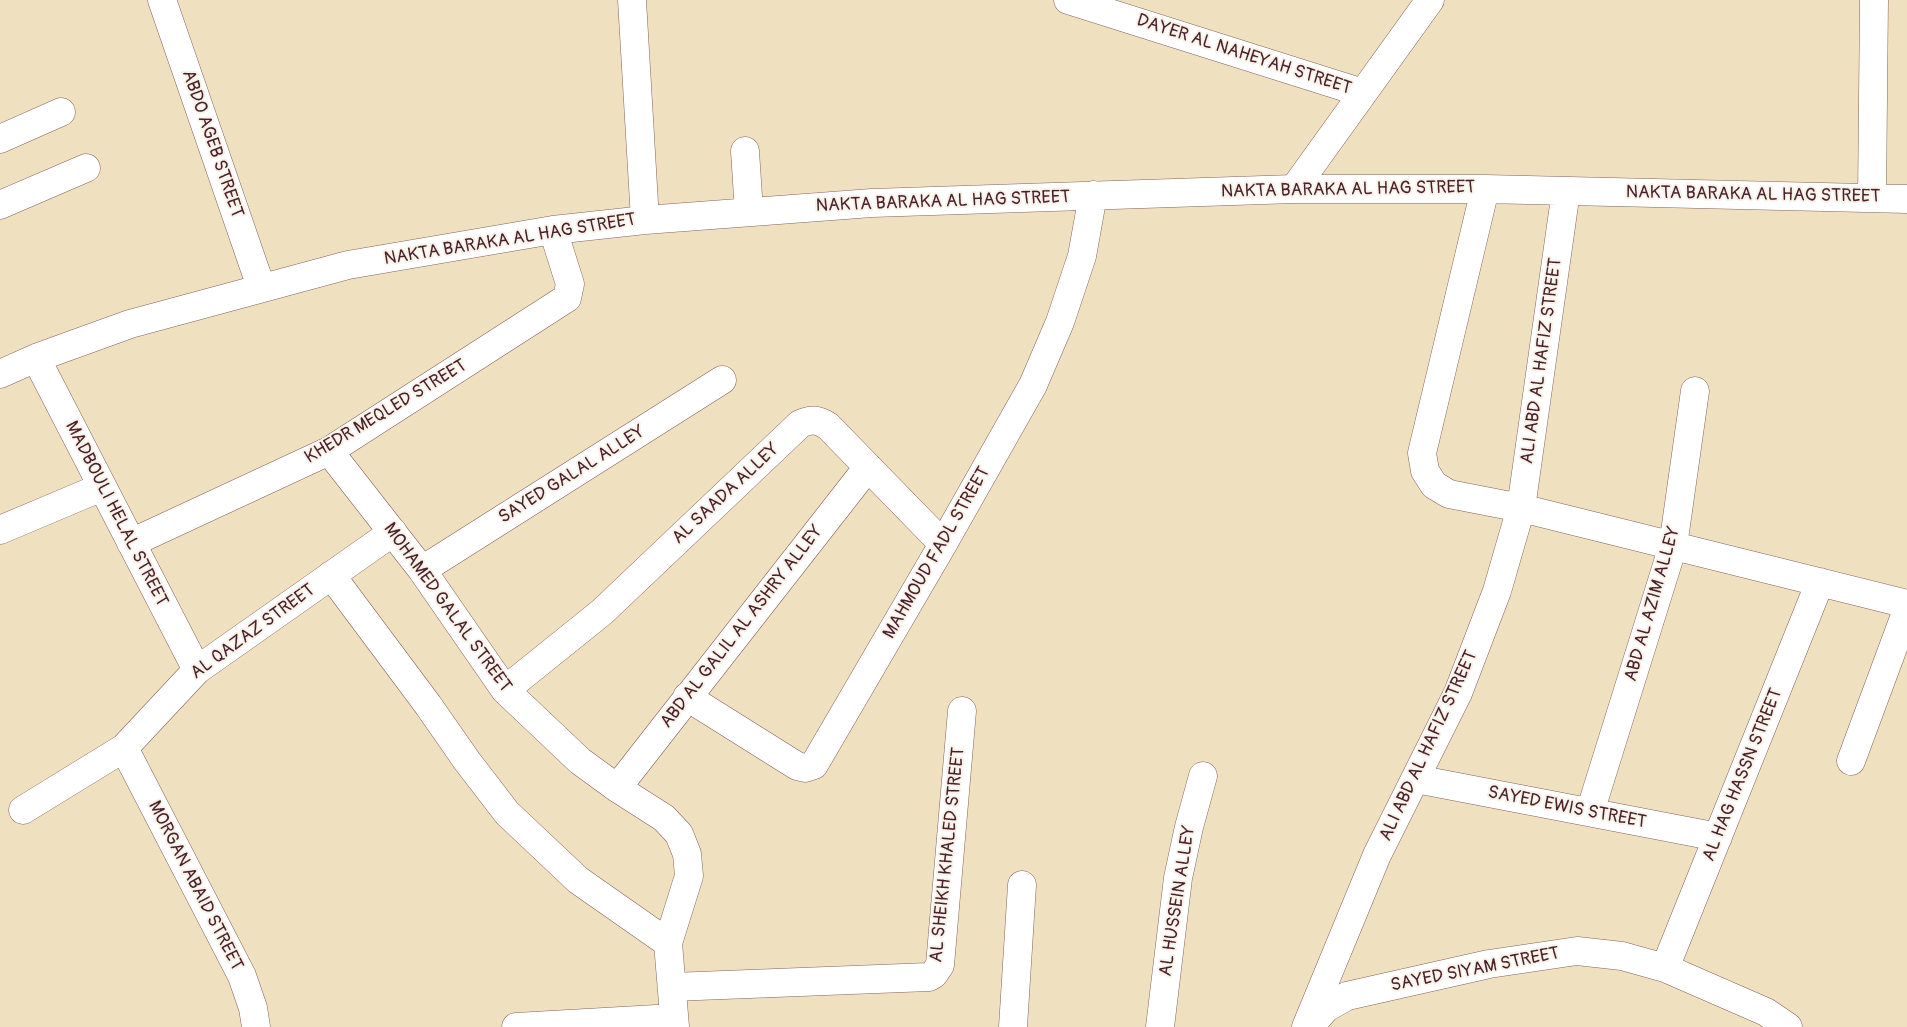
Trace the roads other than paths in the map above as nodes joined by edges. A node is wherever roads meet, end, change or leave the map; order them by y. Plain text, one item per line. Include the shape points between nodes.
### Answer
1 (162, 0) edge
2 (632, 0) edge
3 (1068, 0) edge
4 (1430, 0) edge
5 (1874, 0) edge
6 (1105, 5) edge
7 (1363, 93) junction
8 (60, 112) dead end
9 (0, 139) edge
10 (745, 151) dead end
11 (86, 168) dead end
12 (1294, 189) junction
13 (1484, 189) junction
14 (1566, 191) junction
15 (1094, 196) junction
16 (1872, 198) junction
17 (1907, 199) edge
18 (0, 205) edge
19 (749, 212) junction
20 (645, 220) junction
21 (553, 230) junction
22 (261, 287) junction
23 (36, 358) junction
24 (0, 374) edge
25 (722, 380) dead end
26 (1695, 391) dead end
27 (329, 451) junction
28 (868, 467) junction
29 (102, 487) junction
30 (1521, 508) junction
31 (0, 530) edge
32 (393, 532) junction
33 (131, 543) junction
34 (943, 544) junction
35 (1674, 546) junction
36 (422, 570) junction
37 (331, 575) junction
38 (1820, 582) junction
39 (1907, 604) edge
40 (1907, 610) edge
41 (196, 670) junction
42 (505, 690) junction
43 (687, 697) junction
44 (962, 711) dead end
45 (124, 748) junction
46 (1851, 761) dead end
47 (1203, 776) dead end
48 (1416, 779) junction
49 (617, 788) junction
50 (23, 810) dead end
51 (1590, 812) junction
52 (1718, 838) junction
53 (1022, 885) dead end
54 (668, 943) junction
55 (1665, 968) junction
56 (672, 987) junction
57 (674, 1022) edge
58 (256, 1027) edge
59 (516, 1027) edge
60 (1013, 1027) edge
61 (1160, 1027) edge
62 (1308, 1027) edge
63 (1788, 1027) edge

1 - 22 street, ABDO AGEB STREET
2 - 20 street
3 - 6 street, DAYER AL NAHEYAH STREET
4 - 7 street
5 - 16 street
6 - 7 street, DAYER AL NAHEYAH STREET
7 - 12 street
8 - 9 street
10 - 19 street
11 - 18 street
12 - 13 street, NAKTA BARAKA AL HAG STREET
12 - 15 street, NAKTA BARAKA AL HAG STREET
13 - 14 street, NAKTA BARAKA AL HAG STREET
13 - 30 street via 1422,453 1425,471 1434,485 1449,494
14 - 16 street, NAKTA BARAKA AL HAG STREET
14 - 30 street, ALI ABD AL HAFIZ STREET
15 - 19 street, NAKTA BARAKA AL HAG STREET via 872,203
15 - 34 street, MAHMOUD FADL STREET via 1082,256 1060,322 1033,385
16 - 17 street, NAKTA BARAKA AL HAG STREET
19 - 20 street, NAKTA BARAKA AL HAG STREET
20 - 21 street, NAKTA BARAKA AL HAG STREET
21 - 22 street, NAKTA BARAKA AL HAG STREET via 348,264
21 - 27 street, KHEDR MEQLED STREET via 570,284 567,298
22 - 23 street, NAKTA BARAKA AL HAG STREET via 130,324
23 - 24 street, NAKTA BARAKA AL HAG STREET
23 - 29 street, MADBOULI HELAL STREET
25 - 36 street, SAYED GALAL ALLEY
26 - 35 street, ABD AL AZIM ALLEY
27 - 32 street, MOHAMED GALAL STREET
27 - 33 street, KHEDR MEQLED STREET
28 - 34 street, AL SAADA ALLEY
28 - 42 street, AL SAADA ALLEY via 819,420 800,424 602,612
28 - 43 street, ABD AL GALIL AL ASHRY ALLEY
29 - 31 street
29 - 33 street, MADBOULI HELAL STREET
30 - 35 street
30 - 48 street, ALI ABD AL HAFIZ STREET via 1497,591 1458,693
32 - 36 street, MOHAMED GALAL STREET
32 - 37 street, AL QAZAZ STREET
33 - 41 street, MADBOULI HELAL STREET
34 - 43 street, MAHMOUD FADL STREET via 814,765 797,766
35 - 38 street
35 - 51 street, ABD AL AZIM ALLEY
36 - 42 street, MOHAMED GALAL STREET
37 - 41 street, AL QAZAZ STREET
37 - 54 street via 507,812 578,880
38 - 39 street
38 - 52 street, AL HAG HASSN STREET
40 - 46 street
41 - 45 street, AL QAZAZ STREET
42 - 49 street, MOHAMED GALAL STREET via 580,761
43 - 49 street, ABD AL GALIL AL ASHRY ALLEY
44 - 56 street, AL SHEIKH KHALED STREET via 940,965 934,974 928,977
45 - 50 street, AL QAZAZ STREET
45 - 58 street, MORGAN ABAID STREET via 242,976
47 - 61 street, AL HUSSEIN ALLEY via 1178,878
48 - 51 street, SAYED EWIS STREET
48 - 62 street, ALI ABD AL HAFIZ STREET via 1377,855
49 - 54 street, MOHAMED GALAL STREET via 664,818 679,834 688,854 689,876
51 - 52 street, SAYED EWIS STREET
52 - 55 street, AL HAG HASSN STREET
53 - 60 street
54 - 56 street, MOHAMED GALAL STREET
55 - 62 street, SAYED SIYAM STREET via 1622,956 1577,951 1489,964 1348,996 1326,1008
55 - 63 street, SAYED SIYAM STREET via 1766,1012
56 - 57 street, MOHAMED GALAL STREET
57 - 59 street

